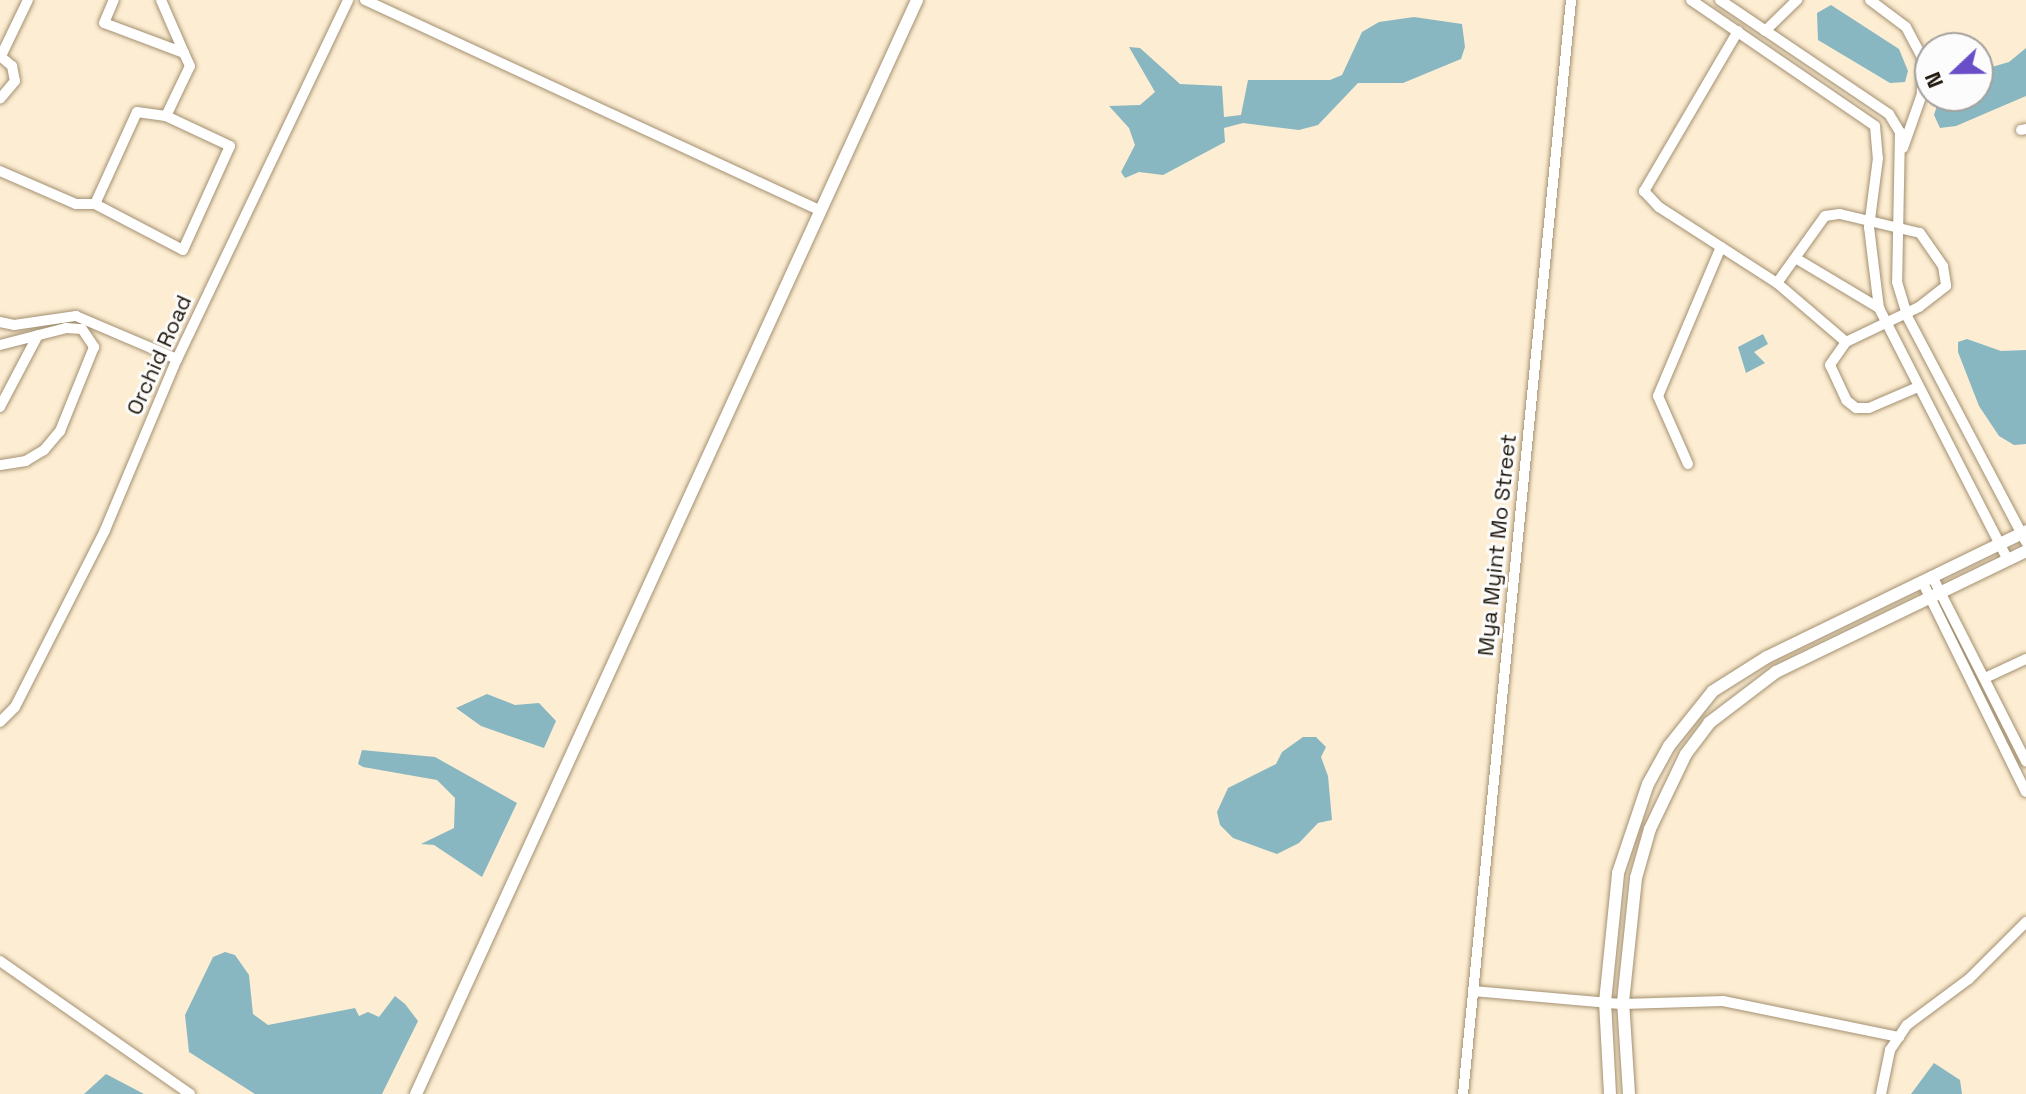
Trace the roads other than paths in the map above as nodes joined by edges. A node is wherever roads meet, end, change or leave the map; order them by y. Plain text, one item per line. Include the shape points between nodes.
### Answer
1 (28, 0) edge
2 (114, 0) edge
3 (161, 0) edge
4 (348, 0) edge
5 (365, 0) edge
6 (917, 0) edge
7 (1571, 0) edge
8 (1691, 0) edge
9 (1720, 0) edge
10 (1797, 0) edge
11 (1870, 0) edge
12 (1738, 31) junction
13 (1765, 31) junction
14 (184, 53) junction
15 (0, 56) edge
16 (0, 99) edge
17 (166, 116) junction
18 (1902, 150) junction
19 (0, 171) edge
20 (95, 204) junction
21 (819, 210) junction
22 (1870, 220) junction
23 (1897, 226) junction
24 (1721, 247) junction
25 (1797, 259) junction
26 (1777, 283) junction
27 (1879, 308) junction
28 (1906, 313) junction
29 (0, 322) edge
30 (1885, 322) junction
31 (38, 335) junction
32 (1846, 342) junction
33 (0, 345) edge
34 (177, 359) junction
35 (1918, 387) junction
36 (0, 407) edge
37 (1688, 464) dead end
38 (0, 465) edge
39 (2025, 536) edge
40 (1999, 544) junction
41 (2026, 551) edge
42 (2008, 560) junction
43 (1927, 579) junction
44 (1935, 595) junction
45 (2026, 659) edge
46 (1985, 678) junction
47 (0, 722) edge
48 (2017, 743) junction
49 (2004, 750) junction
50 (2026, 761) edge
51 (2026, 792) edge
52 (2026, 922) edge
53 (0, 961) edge
54 (1473, 991) junction
55 (1605, 1002) junction
56 (1623, 1004) junction
57 (1899, 1037) junction
58 (190, 1094) edge
59 (416, 1094) edge
60 (1463, 1094) edge
61 (1610, 1094) edge
62 (1629, 1094) edge
63 (1881, 1094) edge

1 - 15 street
2 - 14 street via 104,23
3 - 14 street
4 - 34 street, Orchid Road
5 - 21 street
6 - 21 main road
7 - 54 street, Mya Myint Mo Street
8 - 12 street
9 - 13 street
10 - 13 street
11 - 18 street via 1906,27 1923,59 1922,94
12 - 22 street via 1875,126 1878,158
12 - 24 street via 1644,191
13 - 18 street via 1889,114 1900,132
14 - 17 street via 190,66
15 - 16 street via 12,66 15,81
17 - 20 street via 137,112
17 - 20 street via 230,146 183,250
18 - 23 street
19 - 20 street via 76,204
21 - 59 main road
22 - 23 street
22 - 25 street via 1840,214 1822,218
22 - 27 street
23 - 28 street via 1897,282
23 - 28 street via 1928,240 1945,278 1940,293
24 - 26 street
24 - 37 street via 1658,396
25 - 26 street
25 - 27 street
26 - 32 street
27 - 30 street
28 - 30 street
28 - 39 street
29 - 34 street via 14,325 76,316
30 - 32 street
30 - 35 street
31 - 33 street
31 - 36 street
31 - 38 street via 82,329 94,347 60,431 26,461
32 - 35 street via 1830,365 1846,400 1856,408 1869,408
34 - 47 street, Orchid Road via 105,530 15,707
35 - 40 street
39 - 40 main road
40 - 42 street
40 - 43 main road
41 - 42 main road
42 - 44 main road
43 - 44 street
43 - 55 main road via 1810,634 1724,684 1669,746 1648,784 1618,873
44 - 46 street
44 - 49 street
44 - 56 main road via 1776,672 1709,723 1686,754 1650,829 1636,878
45 - 46 street
46 - 48 street
48 - 49 street
48 - 50 street
49 - 51 street
52 - 57 street
53 - 58 street
54 - 55 street
54 - 60 street, Mya Myint Mo Street
55 - 56 street
55 - 61 main road
56 - 57 street via 1723,1001
56 - 62 main road
57 - 63 street via 1890,1050

